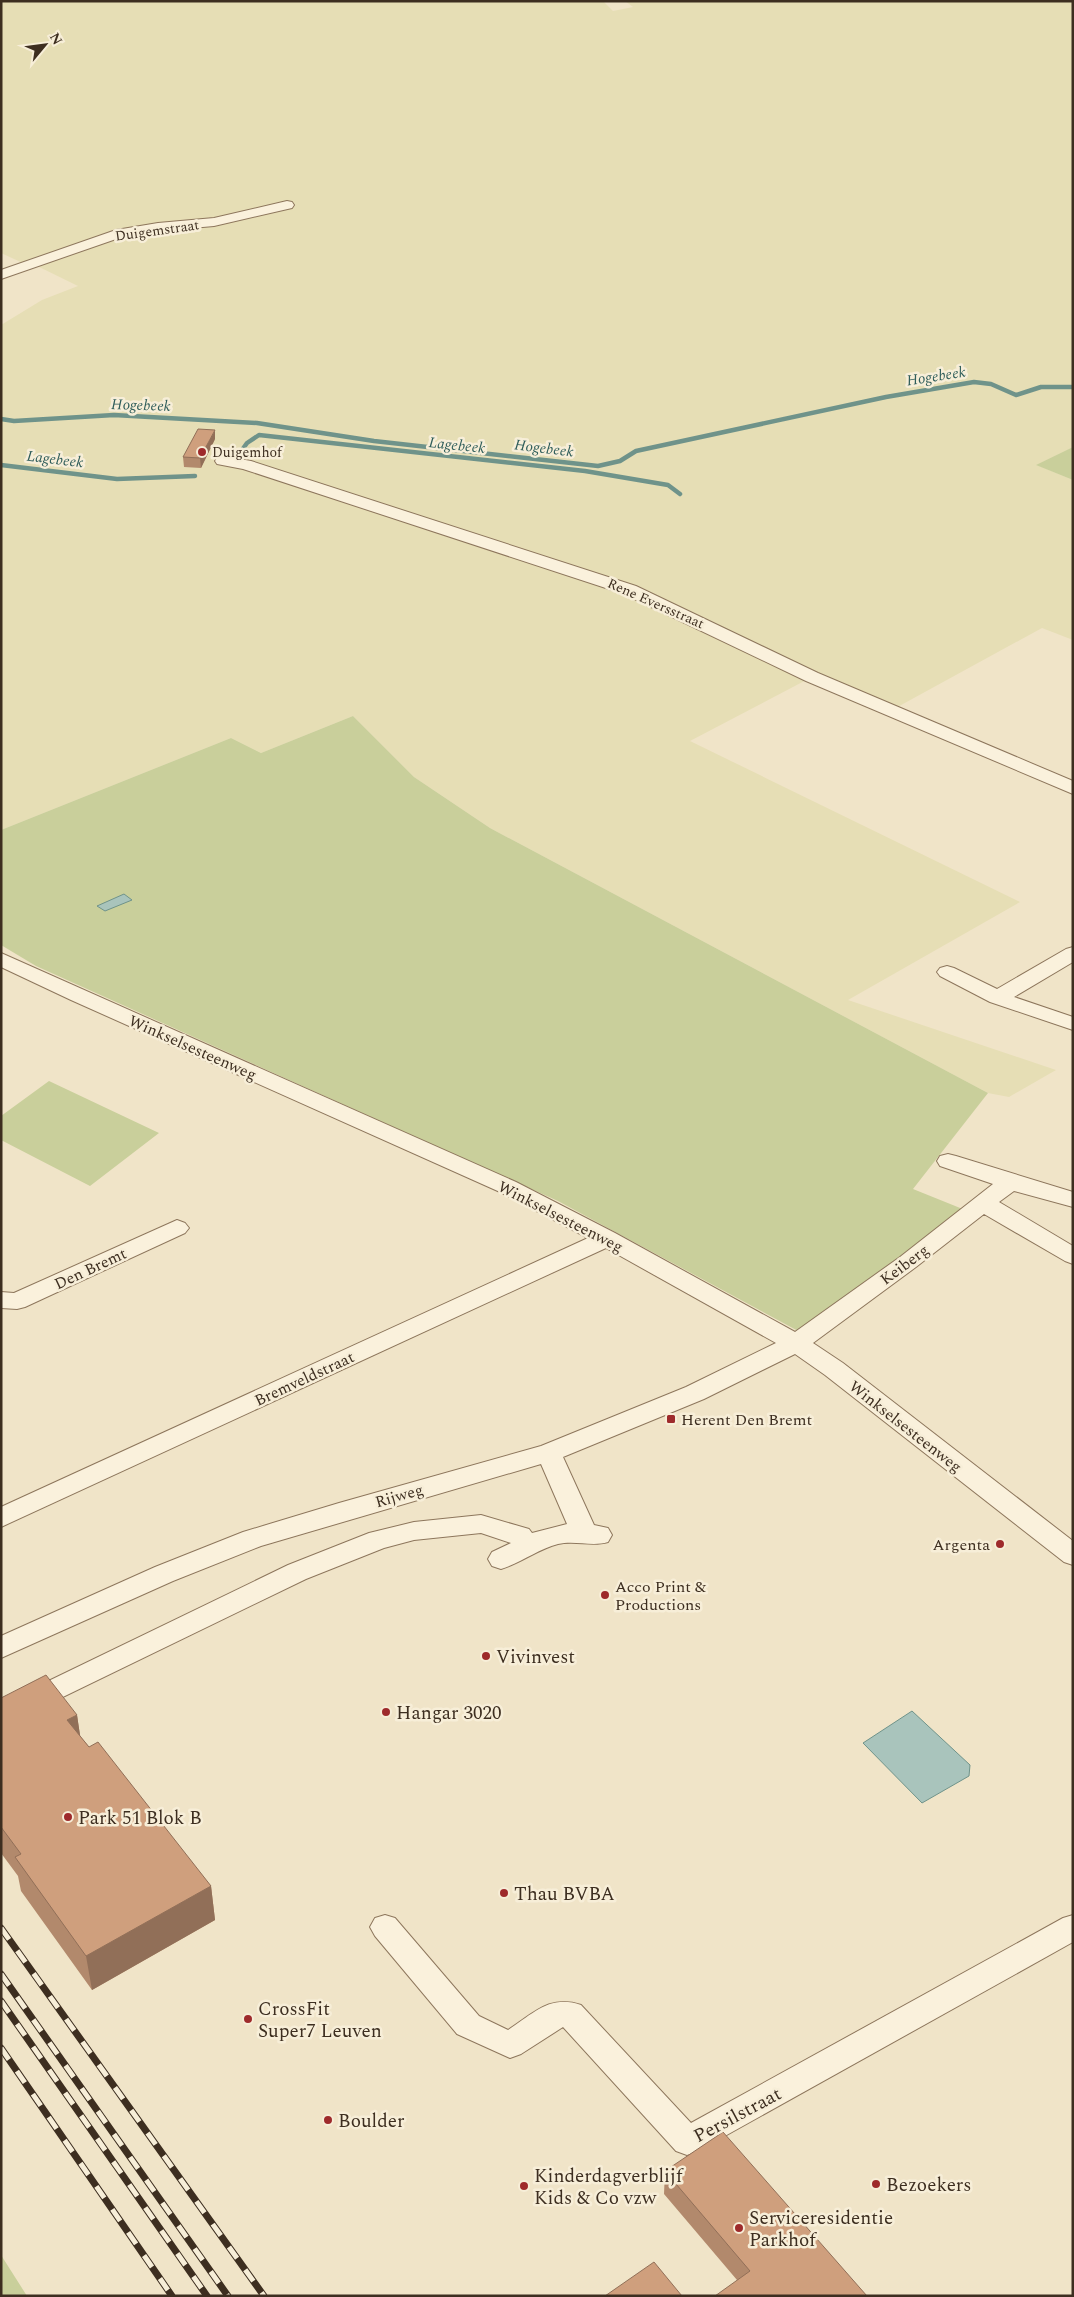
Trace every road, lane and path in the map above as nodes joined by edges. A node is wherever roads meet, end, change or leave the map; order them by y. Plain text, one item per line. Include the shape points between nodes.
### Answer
1 (287, 205) dead end
2 (1, 275) edge
3 (223, 461) dead end
4 (1073, 788) edge
5 (1073, 953) edge
6 (1, 959) edge
7 (947, 972) dead end
8 (997, 998) junction
9 (1073, 1024) edge
10 (948, 1161) dead end
11 (1010, 1182) junction
12 (1073, 1200) edge
13 (983, 1203) junction
14 (177, 1228) dead end
15 (607, 1238) junction
16 (1073, 1256) edge
17 (1, 1300) edge
18 (796, 1343) junction
19 (549, 1453) junction
20 (1, 1518) edge
21 (528, 1545) junction
22 (1073, 1556) edge
23 (501, 1559) dead end
24 (1, 1648) edge
25 (1, 1716) edge
26 (384, 1927) dead end
27 (1073, 1927) edge

1 - 2 street, Duigemstraat via 214,222 116,234
3 - 4 street, Rene Eversstraat via 245,464 630,590 812,677
5 - 8 street
6 - 15 street, Winkselsesteenweg via 508,1187
7 - 8 street
8 - 9 street
10 - 11 street
11 - 12 street
11 - 13 street, Keiberg
13 - 16 street
13 - 18 street, Keiberg
14 - 17 street, Den Bremt via 17,1301
15 - 18 street, Winkselsesteenweg
15 - 20 street, Bremveldstraat
18 - 19 street, Rijweg via 695,1393
18 - 22 street, Winkselsesteenweg via 834,1369
19 - 21 street via 591,1533 557,1533
19 - 24 street, Rijweg via 252,1539 164,1574
21 - 23 street
21 - 25 street via 520,1536 481,1524 414,1531 378,1540 297,1572
26 - 27 street, Persilstraat via 468,2025 510,2045 559,2013 570,2014 687,2142

